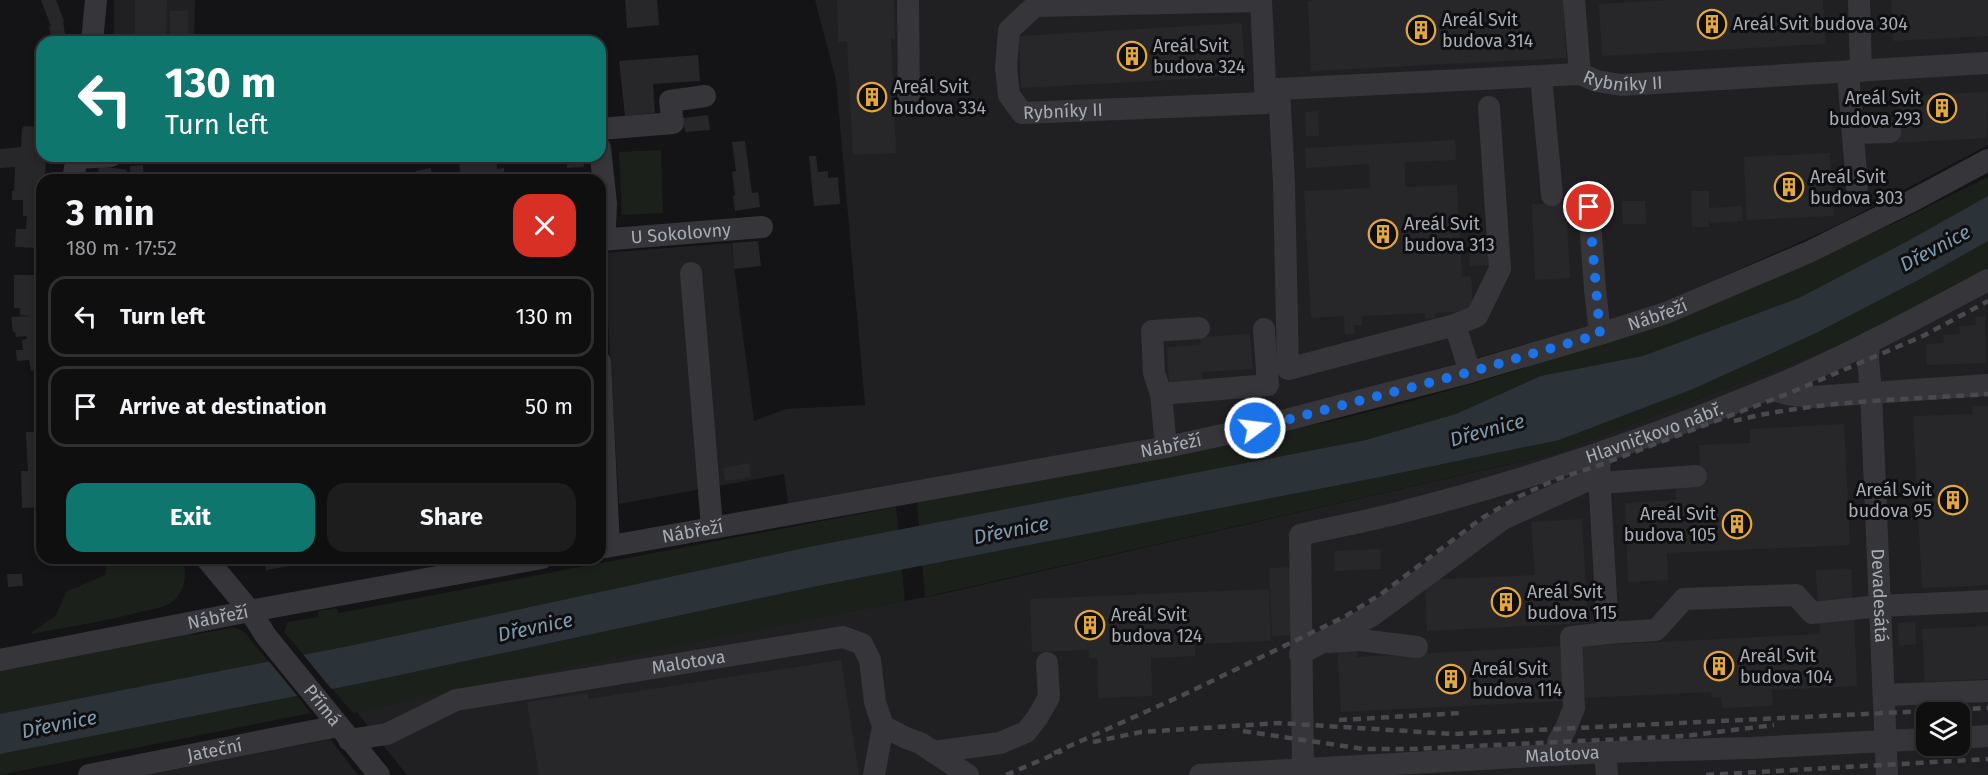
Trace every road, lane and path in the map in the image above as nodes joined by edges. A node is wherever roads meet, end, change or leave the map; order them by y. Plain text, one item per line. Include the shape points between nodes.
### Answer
1 (908, 0) edge
2 (1574, 0) edge
3 (1859, 0) edge
4 (1262, 1) edge
5 (94, 6) edge
6 (92, 36) edge
7 (1988, 63) edge
8 (1854, 71) junction
9 (1580, 75) junction
10 (1540, 77) junction
11 (705, 96) dead end
12 (1273, 96) junction
13 (909, 106) dead end
14 (1489, 107) dead end
15 (606, 128) edge
16 (1890, 132) dead end
17 (1853, 133) junction
18 (1988, 160) edge
19 (1857, 186) dead end
20 (1552, 195) dead end
21 (1589, 207) dead end
22 (762, 227) dead end
23 (606, 240) edge
24 (691, 273) dead end
25 (1988, 280) edge
26 (1455, 325) junction
27 (1199, 328) dead end
28 (1264, 329) dead end
29 (1600, 334) junction
30 (1869, 342) junction
31 (1470, 372) junction
32 (1988, 385) edge
33 (1770, 389) junction
34 (1871, 392) junction
35 (1161, 394) junction
36 (1166, 447) junction
37 (1600, 470) junction
38 (1696, 476) dead end
39 (712, 527) junction
40 (606, 547) edge
41 (211, 564) edge
42 (509, 564) edge
43 (1988, 601) edge
44 (1880, 606) junction
45 (250, 611) junction
46 (1608, 633) junction
47 (1321, 643) junction
48 (1418, 647) dead end
49 (1300, 654) junction
50 (0, 660) edge
51 (1047, 663) dead end
52 (1988, 690) edge
53 (1885, 695) junction
54 (338, 726) junction
55 (883, 726) junction
56 (1988, 736) edge
57 (1970, 737) edge
58 (1916, 740) edge
59 (1887, 741) junction
60 (933, 752) junction
61 (1605, 752) junction
62 (1557, 755) junction
63 (1309, 771) edge
64 (964, 773) edge
65 (89, 775) edge
66 (379, 775) edge
67 (874, 775) edge
68 (1200, 775) edge
69 (1607, 775) edge
70 (1887, 775) edge

1 - 13 street
2 - 9 street
3 - 8 street
4 - 12 street, Rybníky II
4 - 12 street, Rybníky II via 1035,6 1009,30 1009,95 1022,113
5 - 6 street
7 - 8 street, Rybníky II
8 - 9 street, Rybníky II via 1621,85
8 - 17 street
9 - 10 street, Rybníky II
10 - 12 street, Rybníky II
10 - 20 street
11 - 15 street via 670,101 672,123
12 - 26 street via 1284,183 1288,369
14 - 26 street via 1500,269 1477,316
16 - 17 street
17 - 19 street
18 - 29 street, Nábřeží via 1809,252 1666,313
21 - 29 street
22 - 23 street, U Sokolovny
24 - 39 street
25 - 30 street, Hlavničkovo nábř.
26 - 31 street
27 - 35 street via 1152,331 1154,373
28 - 35 street via 1268,385
29 - 31 street, Nábřeží
30 - 33 street, Hlavničkovo nábř.
30 - 34 street, Devadesátá
31 - 36 street, Nábřeží
32 - 34 street
33 - 34 street via 1812,397
33 - 37 street, Hlavničkovo nábř.
34 - 44 street, Devadesátá
35 - 36 street
36 - 39 street, Nábřeží
37 - 38 street
37 - 46 street
37 - 47 street via 1503,519 1372,615
37 - 49 street, Hlavničkovo nábř. via 1508,482 1300,535
39 - 40 street, Nábřeží
41 - 45 street, Přímá
42 - 45 street, Nábřeží
43 - 44 street
44 - 46 street via 1812,613 1796,595 1684,598 1656,630
44 - 53 street, Devadesátá
45 - 50 street, Nábřeží
45 - 54 street, Přímá
46 - 62 street via 1572,637 1574,708 1558,742
47 - 48 street via 1360,640
47 - 49 street
49 - 63 street
51 - 60 street via 1049,697 1026,732 1000,742
52 - 53 street
53 - 59 street, Devadesátá
54 - 55 street, Malotova via 387,734 456,700 843,637 862,644 870,660 875,702
54 - 65 street, Jateční
54 - 66 street, Přímá
55 - 60 street
55 - 67 street
56 - 57 street
58 - 59 street, Malotova
59 - 61 street, Malotova
59 - 70 street, Devadesátá
60 - 64 street
61 - 62 street, Malotova
61 - 69 street
62 - 63 street, Malotova
63 - 68 street, Malotova

